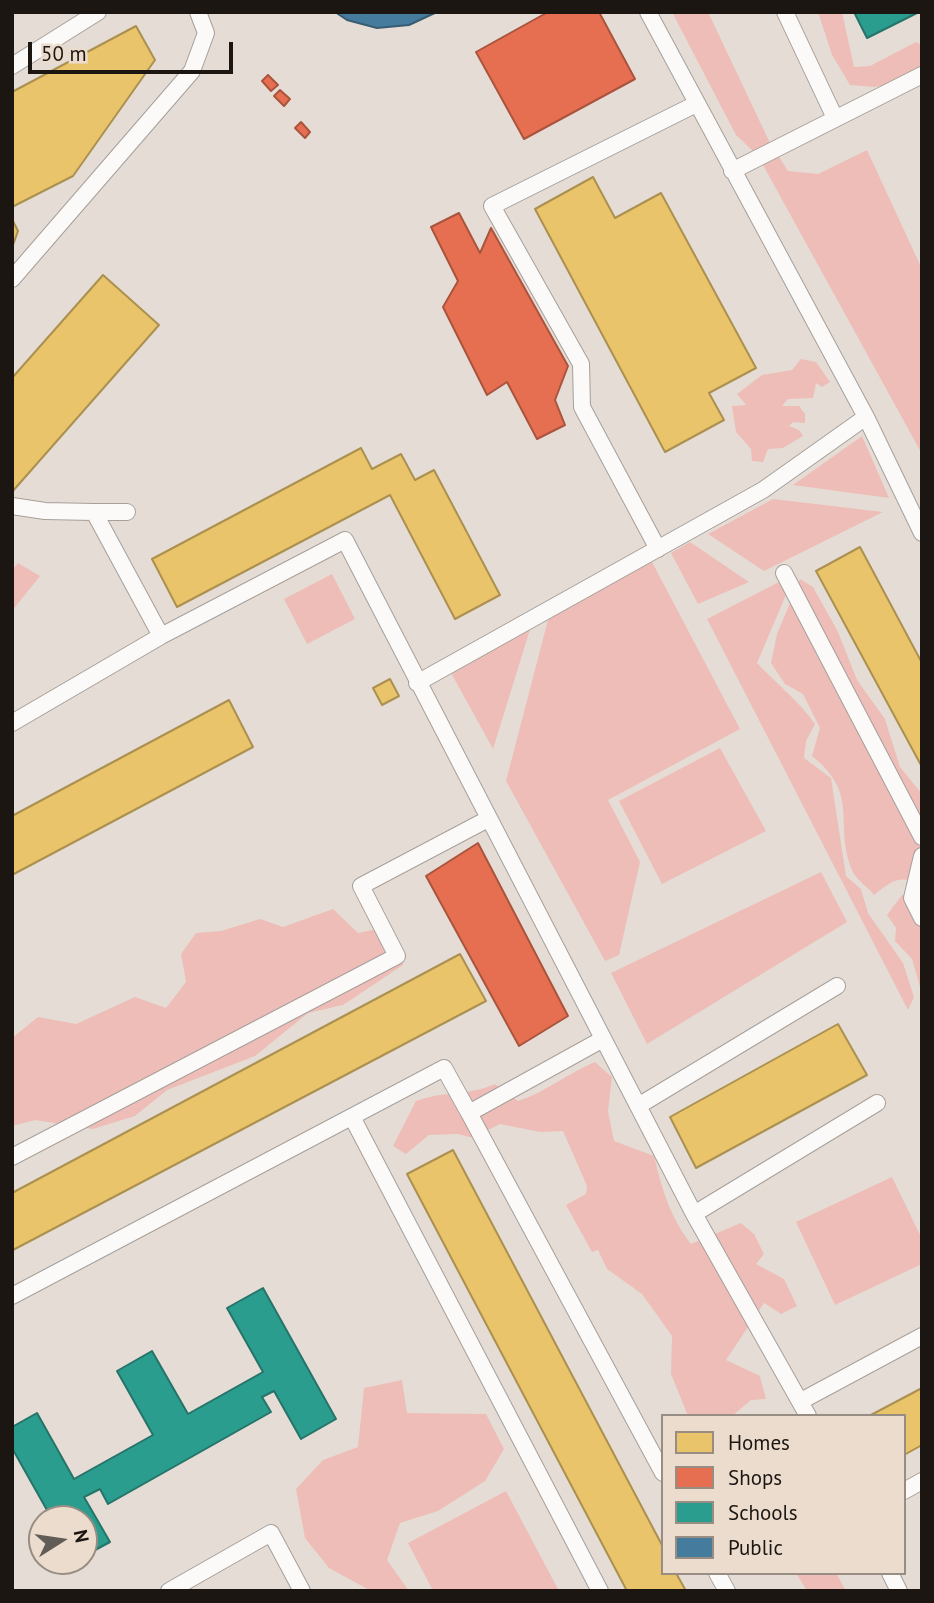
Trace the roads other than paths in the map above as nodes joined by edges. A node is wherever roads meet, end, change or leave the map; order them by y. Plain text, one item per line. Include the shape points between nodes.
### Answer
1 (98, 12) edge
2 (198, 12) edge
3 (648, 12) edge
4 (785, 12) edge
5 (12, 66) edge
6 (922, 75) edge
7 (696, 104) junction
8 (835, 118) junction
9 (732, 171) junction
10 (12, 279) edge
11 (866, 417) junction
12 (12, 506) edge
13 (94, 512) junction
14 (127, 512) dead end
15 (922, 533) edge
16 (651, 546) junction
17 (784, 573) dead end
18 (161, 636) junction
19 (417, 683) junction
20 (12, 723) edge
21 (488, 819) junction
22 (922, 837) edge
23 (922, 856) edge
24 (922, 918) edge
25 (837, 986) dead end
26 (603, 1039) junction
27 (877, 1103) dead end
28 (638, 1106) junction
29 (469, 1113) junction
30 (352, 1117) junction
31 (12, 1157) edge
32 (694, 1214) junction
33 (12, 1297) edge
34 (922, 1336) edge
35 (800, 1401) junction
36 (807, 1414) edge
37 (661, 1468) edge
38 (922, 1481) edge
39 (906, 1490) edge
40 (718, 1575) edge
41 (891, 1575) edge
42 (170, 1591) edge
43 (302, 1591) edge
44 (600, 1591) edge
45 (727, 1591) edge
46 (899, 1591) edge

1 - 5 lane
2 - 10 lane via 206,33 192,71
3 - 7 lane
4 - 8 lane
6 - 8 lane
7 - 9 lane
7 - 16 lane via 492,206 581,364 582,407
8 - 9 lane
9 - 11 lane
11 - 15 lane
11 - 16 lane via 763,491
12 - 13 lane
13 - 14 lane
13 - 18 lane
16 - 19 lane
17 - 22 lane
18 - 19 lane via 345,540
18 - 20 lane
19 - 21 lane
21 - 26 lane
21 - 31 lane via 360,886 397,956
23 - 24 lane via 912,898
25 - 28 lane
26 - 28 lane
26 - 29 lane
27 - 32 lane
28 - 32 lane
29 - 30 lane via 444,1068
29 - 37 lane
30 - 33 lane
30 - 44 lane
32 - 35 lane
34 - 35 lane
35 - 36 lane
38 - 39 lane
40 - 45 lane
41 - 46 lane
42 - 43 lane via 271,1533

